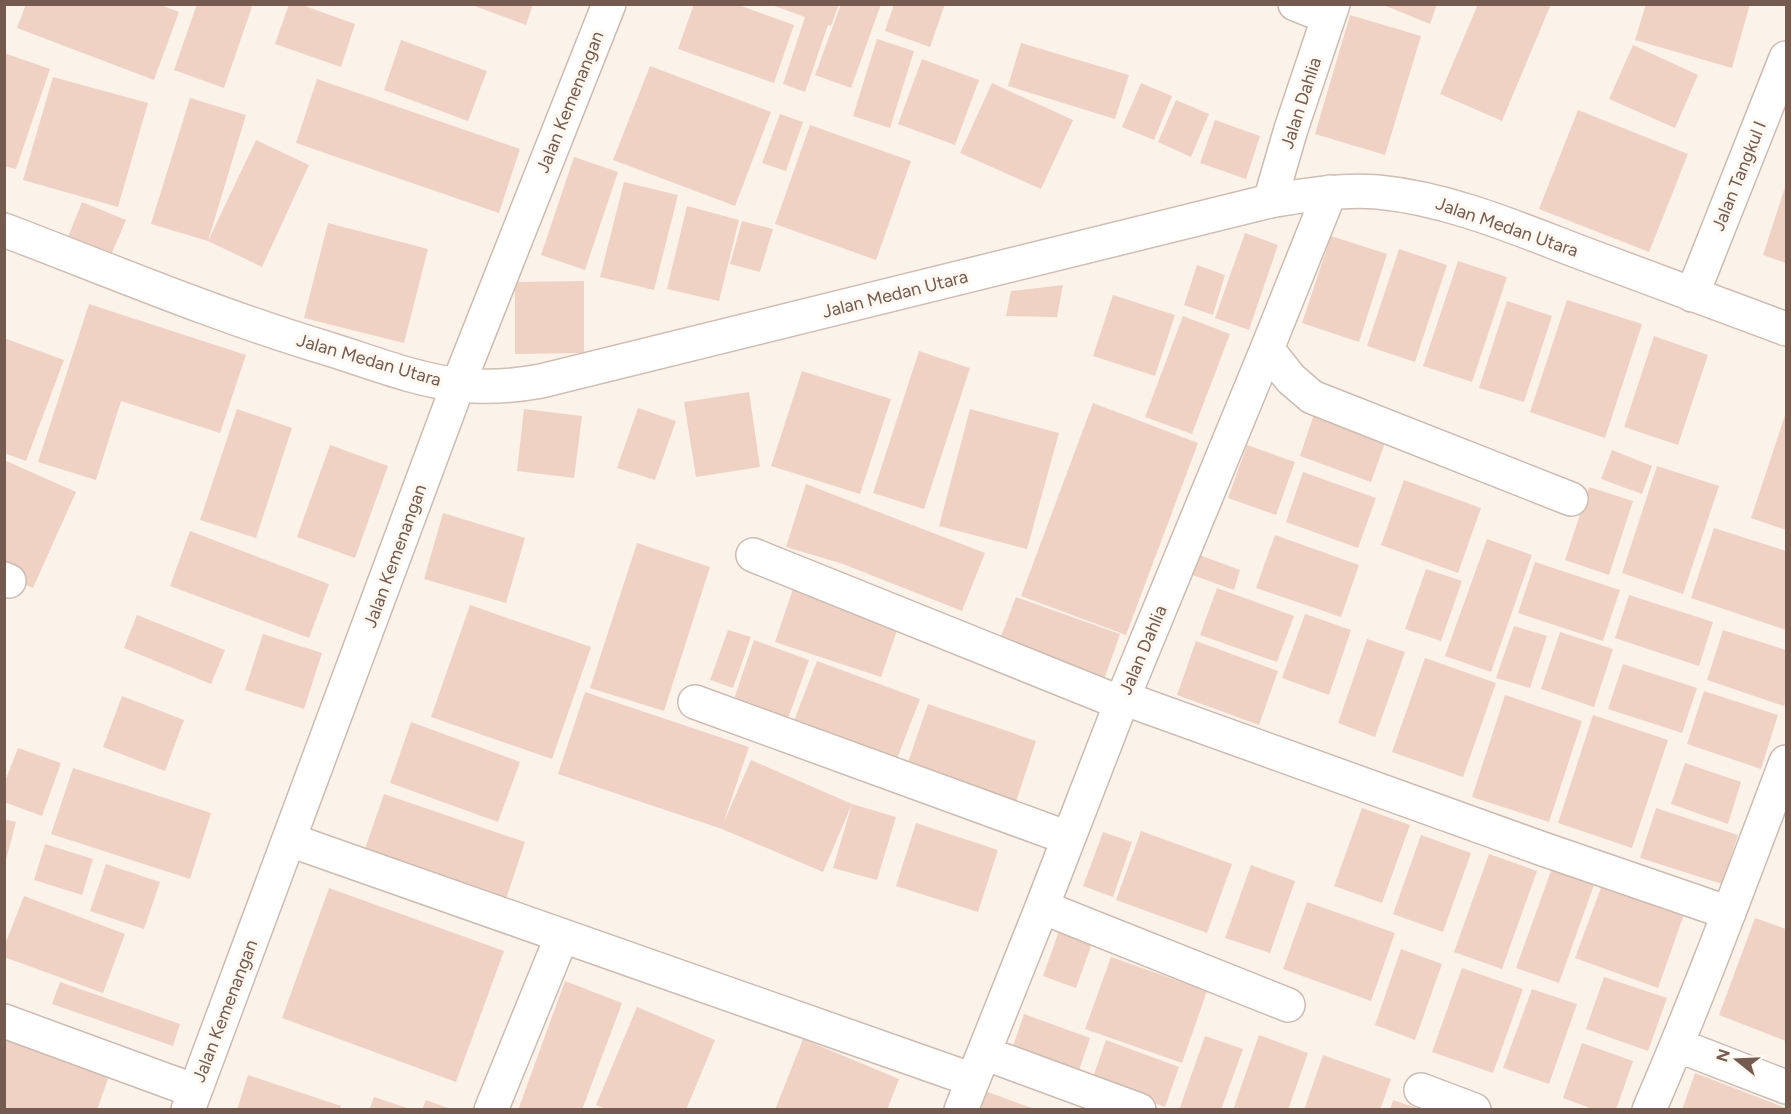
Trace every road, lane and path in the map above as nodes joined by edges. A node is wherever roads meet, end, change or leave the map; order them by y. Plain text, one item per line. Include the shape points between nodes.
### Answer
1 (609, 4) edge
2 (1295, 4) edge
3 (1330, 11) edge
4 (1786, 58) edge
5 (1330, 192) junction
6 (1270, 201) junction
7 (4, 230) edge
8 (1692, 295) junction
9 (1786, 329) edge
10 (1267, 350) junction
11 (458, 385) junction
12 (1571, 499) dead end
13 (753, 555) dead end
14 (1122, 700) junction
15 (695, 702) dead end
16 (1786, 762) edge
17 (1068, 838) junction
18 (290, 840) junction
19 (1042, 907) junction
20 (1730, 913) junction
21 (562, 936) junction
22 (1288, 1005) dead end
23 (4, 1021) edge
24 (1677, 1045) junction
25 (973, 1081) edge
26 (1786, 1087) edge
27 (1421, 1090) dead end
28 (192, 1100) edge
29 (491, 1110) edge
30 (1139, 1110) edge
31 (1474, 1110) edge
32 (1649, 1110) edge

1 - 11 street, Jalan Kemenangan
2 - 3 street
3 - 6 street, Jalan Dahlia
4 - 8 street, Jalan Tangkul I
5 - 6 street, Jalan Medan Utara
5 - 8 street, Jalan Medan Utara via 1377,192 1429,200 1485,216
5 - 10 street, Jalan Dahlia
6 - 11 street, Jalan Medan Utara via 541,381 510,386
7 - 11 street, Jalan Medan Utara via 275,333
8 - 9 street, Jalan Medan Utara
10 - 12 street via 1312,397
10 - 14 street, Jalan Dahlia
11 - 18 street, Jalan Kemenangan
13 - 14 street
14 - 17 street, Jalan Dahlia
14 - 20 street
15 - 17 street
16 - 20 street
17 - 19 street, Jalan Dahlia
18 - 21 street
18 - 28 street, Jalan Kemenangan
19 - 22 street
19 - 25 street, Jalan Dahlia
20 - 24 street
21 - 25 street
21 - 29 street
23 - 28 street
24 - 26 street
24 - 32 street
25 - 30 street
27 - 31 street

